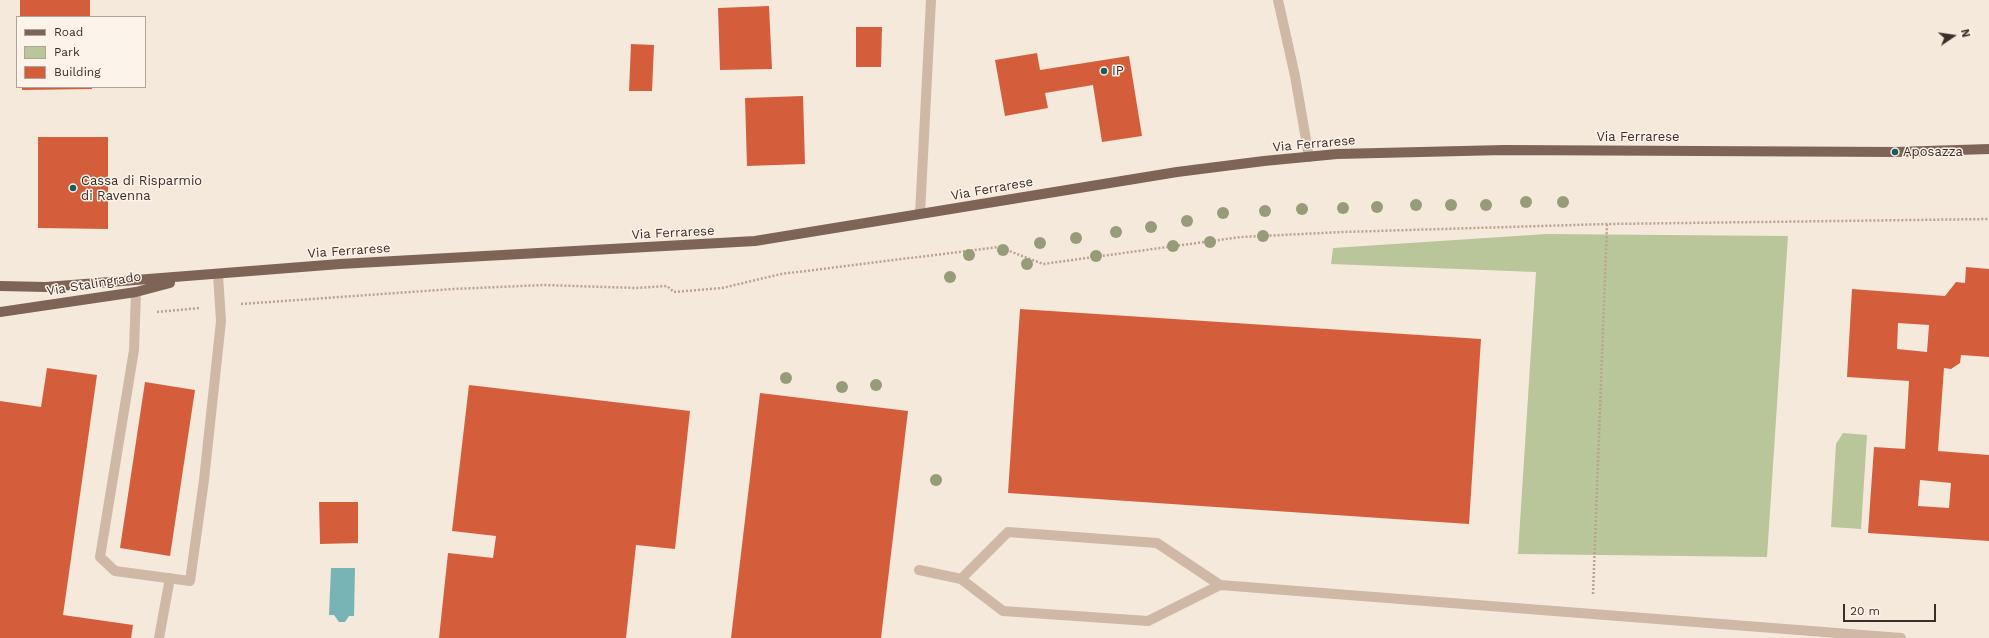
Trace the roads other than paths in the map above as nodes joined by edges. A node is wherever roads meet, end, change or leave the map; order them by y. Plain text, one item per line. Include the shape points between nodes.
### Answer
1 (931, 0) edge
2 (1278, 0) edge
3 (1989, 149) edge
4 (1309, 157) junction
5 (920, 214) junction
6 (218, 275) junction
7 (192, 277) junction
8 (0, 286) edge
9 (136, 292) junction
10 (0, 312) edge
11 (919, 570) dead end
12 (170, 578) junction
13 (961, 578) junction
14 (1220, 585) junction
15 (159, 638) edge
16 (1901, 638) edge

1 - 5 street
2 - 4 street
3 - 4 main road, Via Ferrarese via 1895,152 1504,150
4 - 5 main road, Via Ferrarese via 1177,172
5 - 6 main road, Via Ferrarese via 755,241 340,264
6 - 7 main road, Via Ferrarese
6 - 12 street via 221,306 204,480 190,581
7 - 8 main road, Via Ferrarese via 46,288
7 - 9 main road, Via Stalingrado
9 - 10 main road, Via Stalingrado
9 - 12 street via 134,350 100,557 115,571
11 - 13 street
12 - 15 street
13 - 14 street via 1003,612 1148,621
13 - 14 street via 1008,532 1157,543
14 - 16 street

